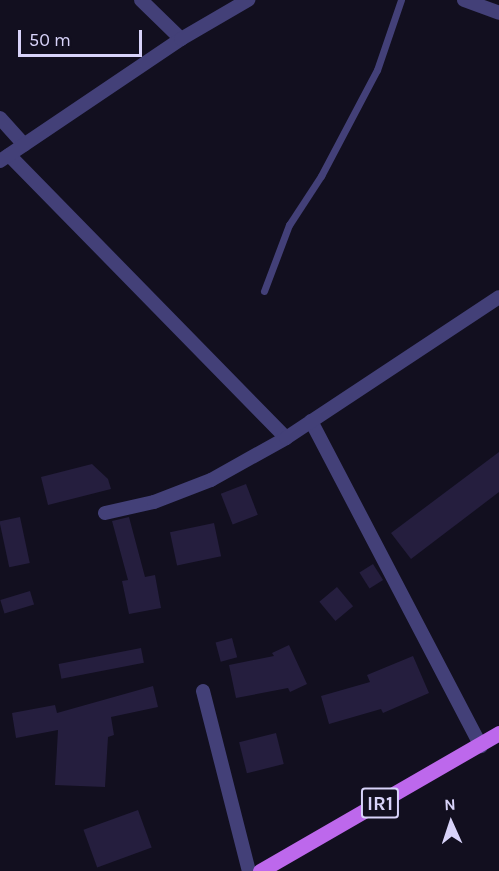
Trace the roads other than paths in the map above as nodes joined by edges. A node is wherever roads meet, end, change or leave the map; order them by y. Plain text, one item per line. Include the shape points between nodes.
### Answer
1 (141, 0) edge
2 (248, 0) edge
3 (400, 0) edge
4 (464, 0) edge
5 (499, 13) edge
6 (181, 39) junction
7 (0, 118) edge
8 (24, 145) junction
9 (5, 158) edge
10 (264, 291) dead end
11 (499, 297) edge
12 (311, 421) junction
13 (286, 438) junction
14 (105, 513) dead end
15 (202, 691) dead end
16 (499, 733) edge
17 (481, 746) junction
18 (249, 871) edge
19 (260, 871) edge

1 - 6 street
2 - 6 street
3 - 10 lane via 377,70 321,176 289,225
4 - 5 street
6 - 8 street
7 - 8 street
8 - 9 street
9 - 13 street
11 - 12 street
12 - 13 street
12 - 17 street
13 - 14 street via 211,480 154,502
15 - 18 street
16 - 17 main road, IR1
17 - 19 main road, IR1

